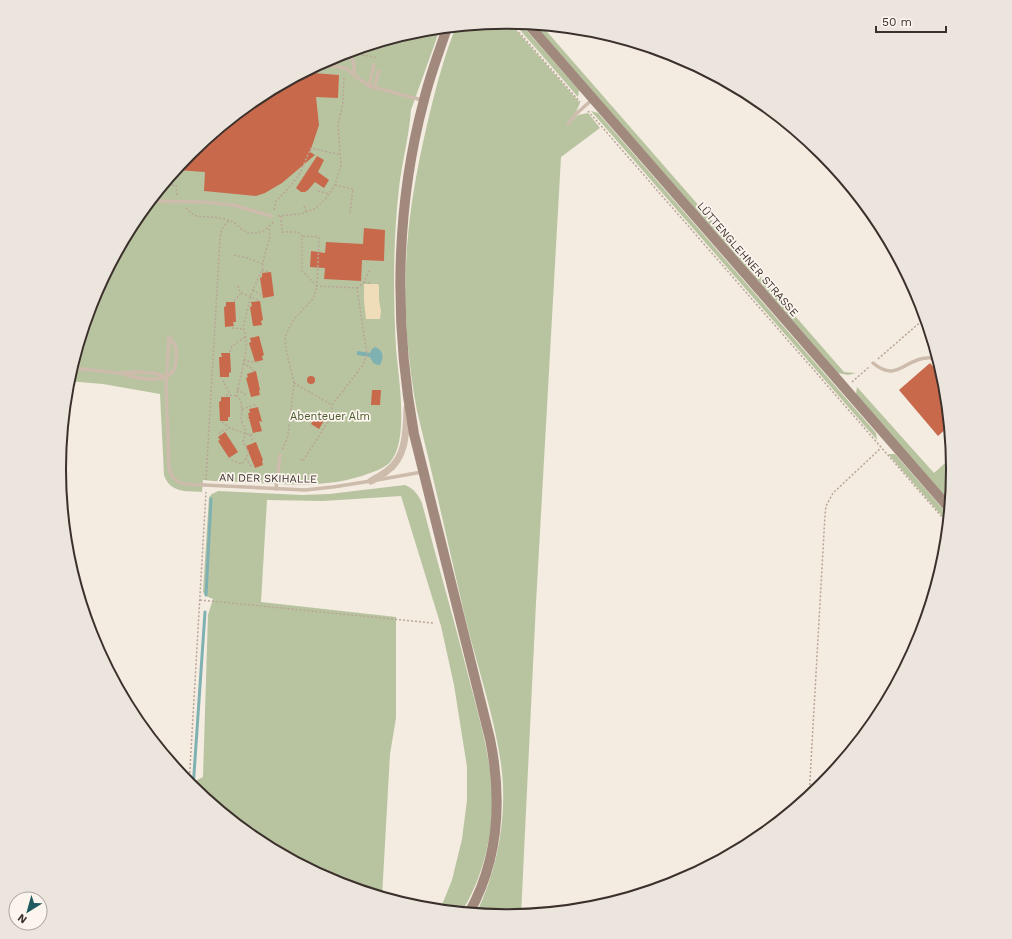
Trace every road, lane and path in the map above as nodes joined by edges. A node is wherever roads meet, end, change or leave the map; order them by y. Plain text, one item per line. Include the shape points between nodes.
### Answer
1 (517, 29) edge
2 (533, 30) edge
3 (445, 34) edge
4 (358, 54) dead end
5 (352, 57) edge
6 (378, 58) dead end
7 (374, 65) dead end
8 (331, 66) edge
9 (345, 68) junction
10 (379, 71) dead end
11 (354, 75) junction
12 (368, 86) junction
13 (374, 88) junction
14 (593, 99) junction
15 (424, 101) junction
16 (584, 106) junction
17 (568, 124) dead end
18 (341, 155) junction
19 (170, 185) edge
20 (335, 185) junction
21 (318, 191) dead end
22 (330, 194) junction
23 (157, 201) edge
24 (178, 201) junction
25 (304, 206) dead end
26 (306, 212) junction
27 (350, 213) dead end
28 (272, 216) junction
29 (281, 216) junction
30 (230, 220) junction
31 (269, 227) junction
32 (302, 236) junction
33 (234, 255) dead end
34 (263, 264) junction
35 (262, 270) junction
36 (372, 271) dead end
37 (269, 272) dead end
38 (364, 282) junction
39 (372, 283) dead end
40 (238, 286) dead end
41 (317, 286) junction
42 (357, 288) junction
43 (253, 290) junction
44 (242, 292) junction
45 (261, 295) dead end
46 (251, 296) junction
47 (258, 300) dead end
48 (234, 301) dead end
49 (921, 322) edge
50 (232, 328) dead end
51 (244, 329) junction
52 (246, 336) junction
53 (230, 352) dead end
54 (244, 359) junction
55 (932, 359) edge
56 (257, 362) dead end
57 (243, 363) junction
58 (873, 363) junction
59 (78, 369) edge
60 (255, 372) dead end
61 (167, 377) junction
62 (223, 380) dead end
63 (294, 384) junction
64 (845, 388) junction
65 (237, 390) junction
66 (226, 395) dead end
67 (230, 395) junction
68 (247, 395) dead end
69 (237, 396) junction
70 (407, 396) junction
71 (257, 405) dead end
72 (332, 405) junction
73 (242, 409) junction
74 (222, 422) dead end
75 (230, 428) junction
76 (245, 432) junction
77 (253, 433) dead end
78 (219, 434) dead end
79 (250, 435) junction
80 (890, 440) junction
81 (253, 441) dead end
82 (882, 448) junction
83 (280, 455) joint
84 (229, 457) dead end
85 (246, 458) junction
86 (300, 459) dead end
87 (253, 466) dead end
88 (423, 472) junction
89 (371, 481) junction
90 (206, 485) junction
91 (276, 489) junction
92 (945, 504) edge
93 (944, 519) edge
94 (200, 600) junction
95 (433, 623) dead end
96 (190, 775) edge
97 (810, 788) edge
98 (471, 908) edge

1 - 16 path
2 - 14 main road, LÜTTENGLEHNER STRASSE
3 - 15 main road
4 - 6 path
5 - 11 lane
7 - 12 lane
8 - 9 lane
9 - 11 lane
9 - 18 path via 343,102 338,125
10 - 13 lane
11 - 12 lane
12 - 13 lane
13 - 15 lane
14 - 16 lane
14 - 64 main road, LÜTTENGLEHNER STRASSE
15 - 70 main road via 410,168 402,239 400,308
16 - 17 lane
16 - 82 path
18 - 20 path
18 - 28 path via 311,148 299,175 274,203
19 - 24 path via 176,185
20 - 22 path
20 - 27 path via 353,189
21 - 22 path
22 - 26 path
23 - 24 lane
24 - 28 lane via 233,205
24 - 30 path via 197,216
25 - 26 path
26 - 29 path
28 - 29 path
28 - 31 path via 273,223
29 - 32 path via 282,232 298,232
30 - 31 path via 242,230 251,233 262,232
30 - 90 path via 221,230 220,240
31 - 34 path via 270,237
32 - 41 path via 302,271
32 - 41 path via 319,237
33 - 34 path
34 - 35 path
35 - 37 path
35 - 43 path
36 - 38 path via 368,272
38 - 39 path
38 - 42 path
40 - 44 path
41 - 42 path
41 - 63 path via 313,299 295,318 285,337
42 - 72 path via 367,355 363,365
43 - 45 path
43 - 46 path
44 - 46 path
44 - 48 path
46 - 47 path
46 - 51 path
49 - 58 path
50 - 51 path
51 - 52 path
52 - 53 path via 232,346
52 - 54 path
54 - 56 path
54 - 57 path
55 - 58 lane via 928,357 889,371
57 - 60 path
57 - 65 path
58 - 64 path
59 - 61 lane via 120,373 146,379
61 - 61 lane via 169,337 177,348 176,368
61 - 90 lane, AN DER SKIHALLE via 171,474 174,479 184,484
62 - 67 path
63 - 72 path
63 - 83 path via 288,436
64 - 80 main road, LÜTTENGLEHNER STRASSE
65 - 68 path
65 - 69 path
66 - 67 path
67 - 69 path
69 - 73 path
70 - 88 main road
70 - 89 street via 404,445 400,455 388,471
71 - 73 path
72 - 86 path via 332,415 303,461
73 - 76 path via 241,420
74 - 75 path
75 - 76 path
75 - 78 path
76 - 79 path
76 - 85 path via 243,442 248,451
77 - 79 path
79 - 81 path
80 - 82 path
80 - 92 main road, LÜTTENGLEHNER STRASSE
82 - 93 path
82 - 97 path via 834,493 826,506
83 - 91 lane
84 - 85 path via 242,464
85 - 87 path via 250,466
88 - 89 lane, AN DER SKIHALLE
88 - 98 main road via 487,724 496,771 497,804 492,850 485,878
89 - 91 lane, AN DER SKIHALLE via 312,489
90 - 91 lane, AN DER SKIHALLE
90 - 94 path
94 - 95 path
94 - 96 path

